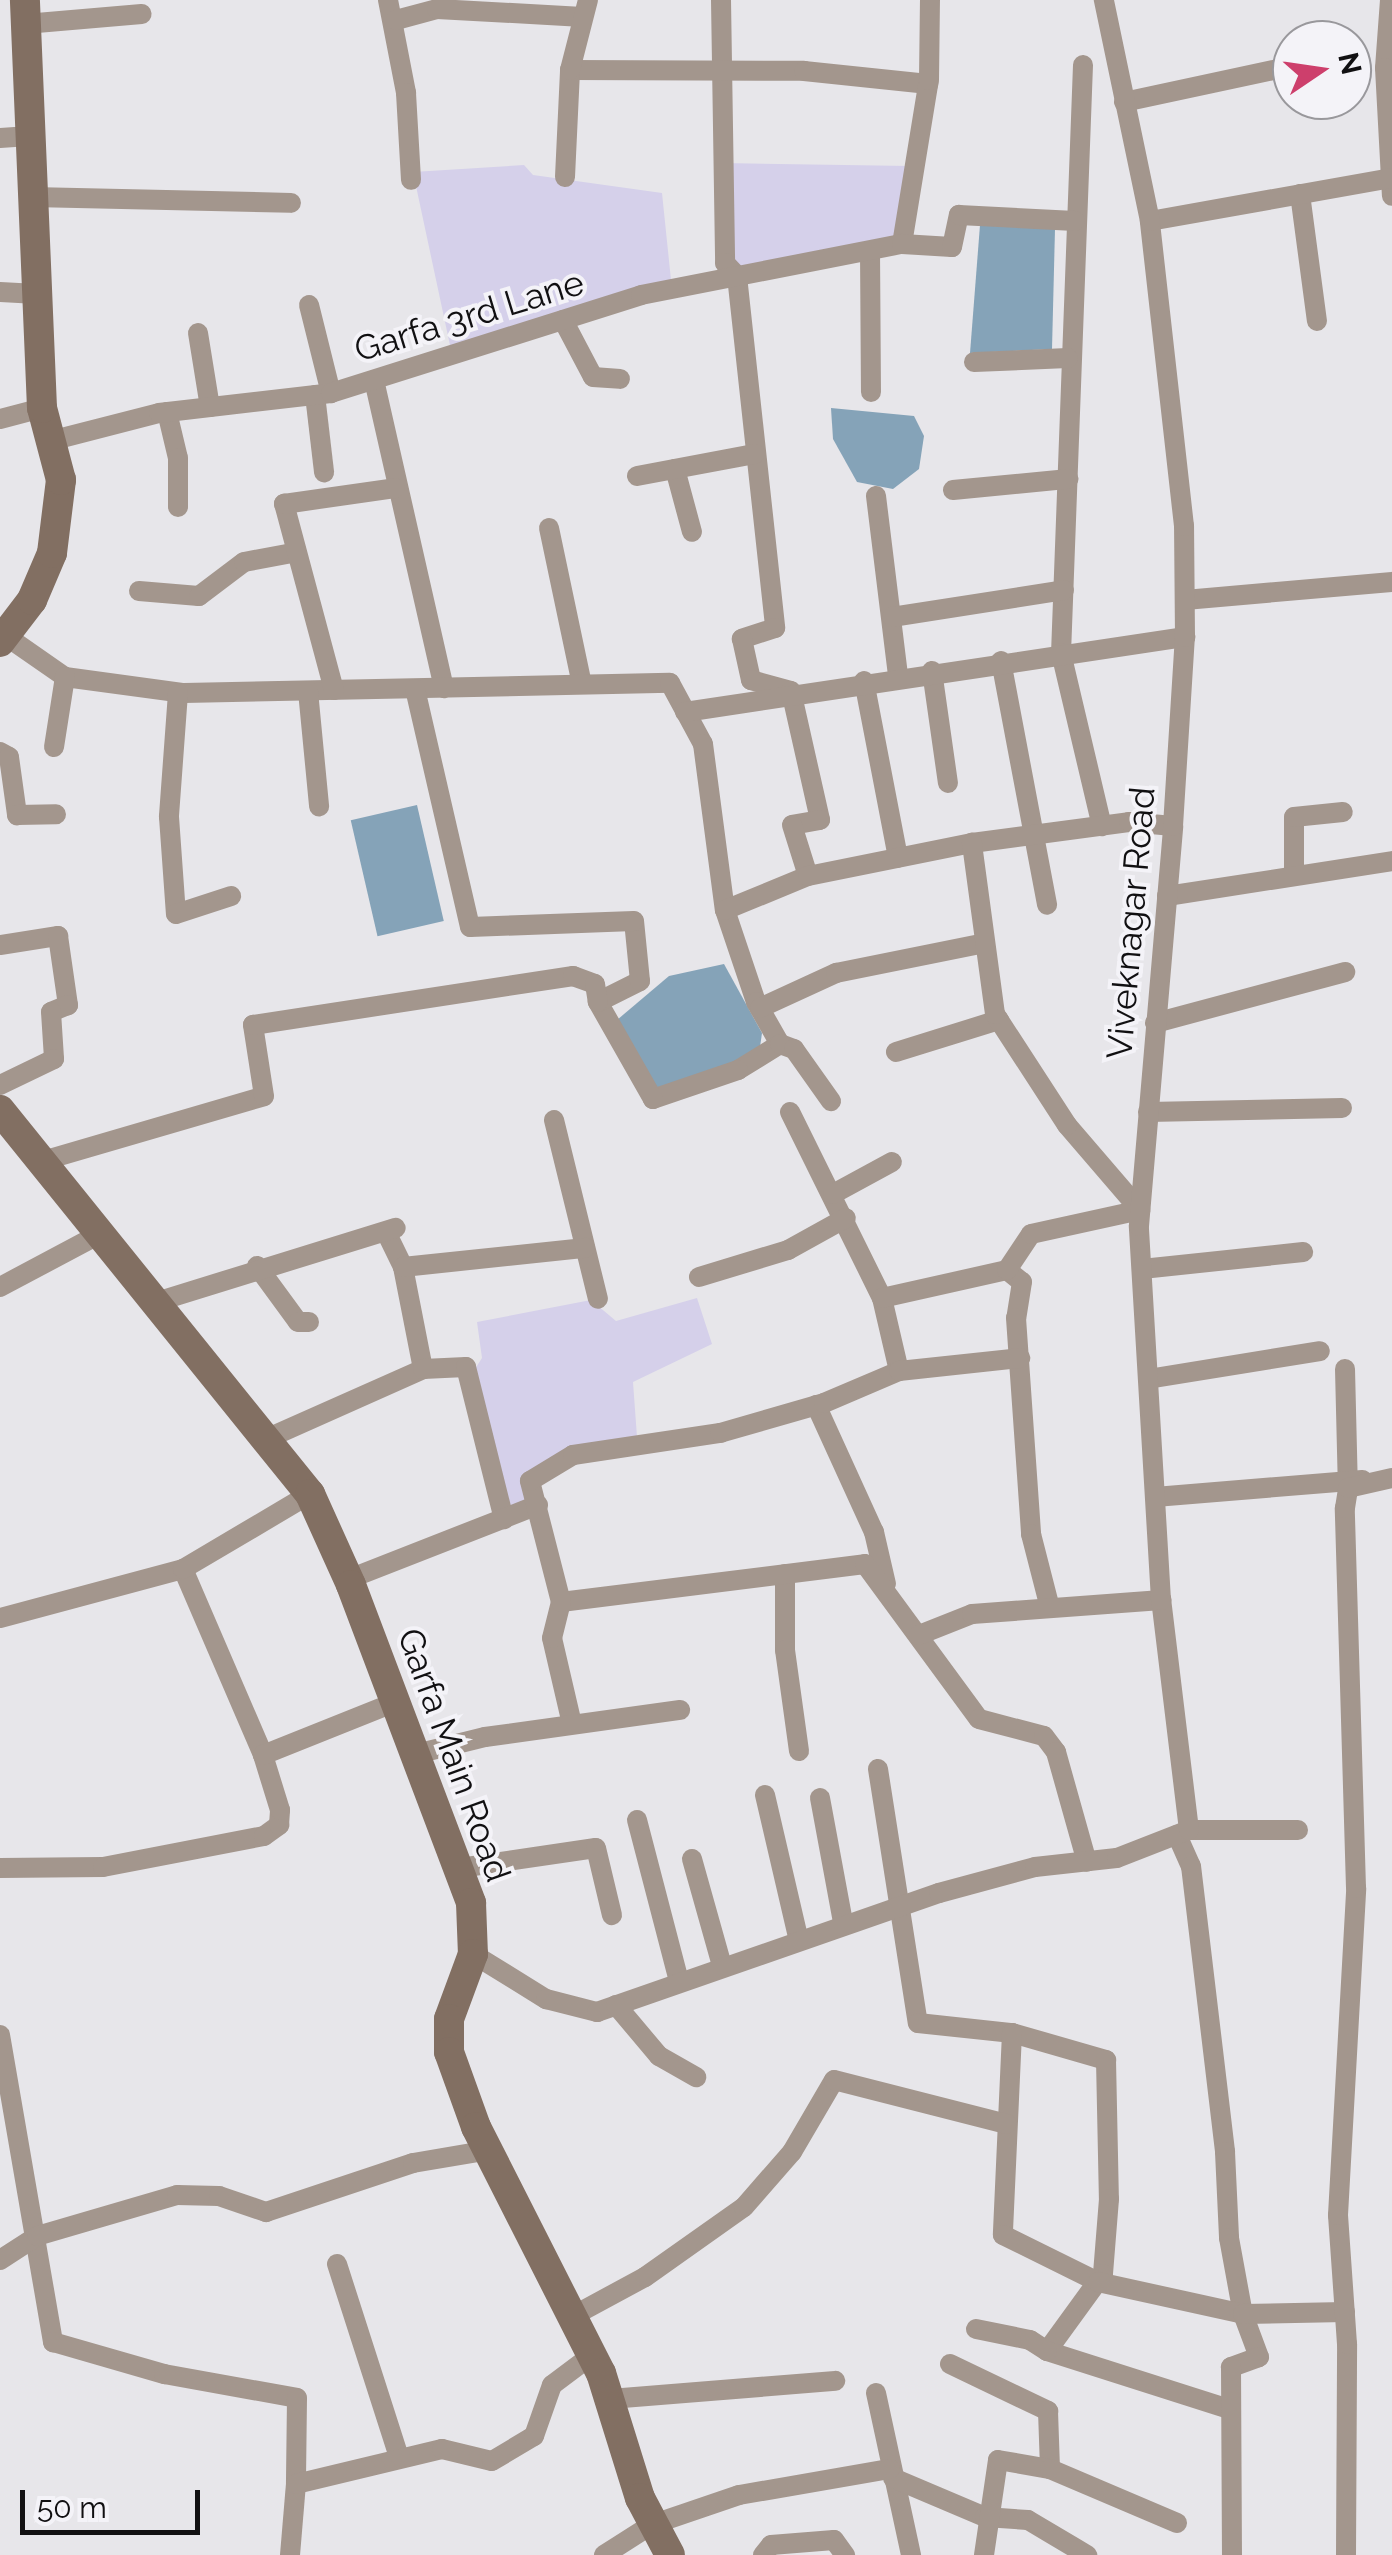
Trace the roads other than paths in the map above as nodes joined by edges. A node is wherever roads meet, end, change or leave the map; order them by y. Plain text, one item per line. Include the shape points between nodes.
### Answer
1 (720, 0) edge
2 (930, 0) edge
3 (1104, 0) edge
4 (1390, 0) edge
5 (586, 8) edge
6 (392, 10) edge
7 (25, 12) edge
8 (142, 14) dead end
9 (1083, 65) dead end
10 (570, 70) junction
11 (1272, 70) edge
12 (717, 75) junction
13 (928, 84) junction
14 (1124, 102) junction
15 (15, 137) edge
16 (565, 177) dead end
17 (411, 180) dead end
18 (1391, 187) edge
19 (1300, 194) junction
20 (32, 197) junction
21 (291, 203) dead end
22 (1150, 220) junction
23 (1075, 221) junction
24 (902, 244) junction
25 (870, 250) junction
26 (737, 276) junction
27 (0, 292) edge
28 (37, 294) junction
29 (309, 305) dead end
30 (563, 320) junction
31 (1317, 322) dead end
32 (198, 332) dead end
33 (1068, 358) junction
34 (974, 362) dead end
35 (620, 379) dead end
36 (374, 380) junction
37 (871, 392) dead end
38 (323, 394) junction
39 (210, 407) junction
40 (42, 408) junction
41 (167, 412) junction
42 (0, 420) edge
43 (54, 440) junction
44 (754, 454) junction
45 (674, 469) junction
46 (324, 472) dead end
47 (638, 476) dead end
48 (1068, 479) junction
49 (395, 488) junction
50 (953, 490) dead end
51 (876, 496) dead end
52 (178, 507) dead end
53 (549, 528) dead end
54 (692, 532) dead end
55 (292, 553) junction
56 (1392, 582) edge
57 (1064, 590) junction
58 (139, 591) dead end
59 (1186, 600) junction
60 (892, 617) junction
61 (1185, 637) junction
62 (3, 639) edge
63 (1062, 653) junction
64 (1000, 661) junction
65 (932, 671) junction
66 (898, 675) junction
67 (65, 678) junction
68 (864, 681) junction
69 (582, 684) junction
70 (444, 688) junction
71 (415, 689) junction
72 (334, 690) junction
73 (308, 691) junction
74 (791, 691) junction
75 (178, 693) junction
76 (685, 712) junction
77 (54, 747) dead end
78 (0, 752) edge
79 (948, 783) dead end
80 (319, 806) dead end
81 (1344, 812) dead end
82 (56, 814) dead end
83 (1102, 826) junction
84 (1173, 826) junction
85 (1035, 834) junction
86 (972, 843) junction
87 (898, 858) junction
88 (1392, 861) edge
89 (1294, 875) junction
90 (808, 876) junction
91 (231, 896) dead end
92 (1167, 896) junction
93 (1047, 906) dead end
94 (724, 910) junction
95 (985, 943) junction
96 (0, 945) edge
97 (1345, 972) dead end
98 (598, 1002) junction
99 (760, 1008) junction
100 (999, 1020) junction
101 (1156, 1023) junction
102 (780, 1044) junction
103 (896, 1052) dead end
104 (0, 1085) edge
105 (831, 1101) dead end
106 (1342, 1108) dead end
107 (0, 1110) edge
108 (790, 1112) dead end
109 (1148, 1112) junction
110 (554, 1120) dead end
111 (38, 1162) junction
112 (892, 1162) dead end
113 (833, 1194) junction
114 (1140, 1210) junction
115 (846, 1218) junction
116 (98, 1235) junction
117 (586, 1248) junction
118 (1302, 1252) dead end
119 (257, 1266) junction
120 (403, 1266) junction
121 (1142, 1269) junction
122 (1006, 1270) junction
123 (699, 1277) dead end
124 (0, 1287) edge
125 (882, 1298) junction
126 (598, 1299) dead end
127 (153, 1302) junction
128 (309, 1322) dead end
129 (1320, 1351) dead end
130 (1020, 1358) junction
131 (424, 1369) junction
132 (1345, 1370) dead end
133 (899, 1371) junction
134 (1148, 1379) junction
135 (816, 1405) junction
136 (266, 1439) junction
137 (1392, 1478) edge
138 (1354, 1482) junction
139 (310, 1494) junction
140 (1155, 1497) junction
141 (538, 1505) junction
142 (504, 1519) junction
143 (183, 1569) junction
144 (785, 1574) junction
145 (349, 1579) junction
146 (887, 1586) junction
147 (1160, 1600) junction
148 (561, 1602) junction
149 (1050, 1608) junction
150 (0, 1618) edge
151 (919, 1635) junction
152 (393, 1703) junction
153 (680, 1710) dead end
154 (572, 1724) junction
155 (798, 1751) dead end
156 (262, 1755) junction
157 (412, 1755) junction
158 (878, 1769) dead end
159 (766, 1794) dead end
160 (820, 1798) dead end
161 (637, 1820) dead end
162 (1298, 1830) dead end
163 (1177, 1835) junction
164 (692, 1859) dead end
165 (1087, 1862) junction
166 (0, 1868) edge
167 (460, 1868) junction
168 (902, 1904) junction
169 (612, 1915) dead end
170 (844, 1922) junction
171 (798, 1938) junction
172 (473, 1954) junction
173 (722, 1966) junction
174 (679, 1982) junction
175 (616, 2005) junction
176 (1012, 2034) junction
177 (0, 2035) edge
178 (2, 2067) edge
179 (696, 2077) dead end
180 (1006, 2124) junction
181 (490, 2150) junction
182 (38, 2236) junction
183 (0, 2260) edge
184 (336, 2264) dead end
185 (1098, 2282) junction
186 (1345, 2312) junction
187 (1243, 2314) junction
188 (571, 2317) junction
189 (976, 2329) dead end
190 (1047, 2351) junction
191 (592, 2355) junction
192 (950, 2364) dead end
193 (835, 2381) dead end
194 (876, 2392) dead end
195 (610, 2398) junction
196 (1229, 2409) junction
197 (399, 2457) junction
198 (1050, 2469) junction
199 (892, 2473) junction
200 (296, 2484) junction
201 (985, 2517) junction
202 (1177, 2523) dead end
203 (651, 2525) junction
204 (290, 2555) edge
205 (604, 2555) edge
206 (670, 2555) edge
207 (764, 2555) edge
208 (845, 2555) edge
209 (911, 2555) edge
210 (984, 2555) edge
211 (1087, 2555) edge
212 (1232, 2555) edge
213 (1346, 2555) edge

1 - 12 street
2 - 13 street
3 - 14 street, Viveknagar Road
4 - 18 street via 1384,68
5 - 6 street
5 - 10 street
6 - 17 street
7 - 8 street
7 - 15 main road
9 - 23 street
10 - 12 street
10 - 16 street
11 - 14 street
12 - 13 street via 804,71
12 - 26 street via 725,264
13 - 24 street
14 - 22 street, Viveknagar Road
15 - 20 main road
18 - 19 street
19 - 22 street
19 - 31 street
20 - 21 street
20 - 28 main road
22 - 59 street, Viveknagar Road
23 - 24 street, Garfa 3rd Lane via 959,215 952,247
23 - 33 street
24 - 25 street, Garfa 3rd Lane
25 - 26 street, Garfa 3rd Lane
25 - 37 street
26 - 30 street, Garfa 3rd Lane
26 - 44 street
27 - 28 street
28 - 40 main road
29 - 38 street
30 - 35 street via 592,376
30 - 36 street, Garfa 3rd Lane
32 - 39 street
33 - 34 street
33 - 48 street
36 - 38 street, Garfa 3rd Lane
36 - 49 street
38 - 39 street, Garfa 3rd Lane
38 - 46 street
39 - 41 street, Garfa 3rd Lane
40 - 42 street
40 - 43 main road
41 - 43 street, Garfa 3rd Lane
41 - 52 street via 178,458
43 - 62 main road via 61,480 52,553 32,600
44 - 45 street
44 - 74 street via 775,628 742,639 751,680
45 - 47 street
45 - 54 street
48 - 50 street
48 - 57 street
49 - 55 street via 284,504
49 - 70 street
51 - 60 street
53 - 69 street
55 - 58 street via 244,562 198,596
55 - 72 street
56 - 59 street
57 - 60 street
57 - 63 street
59 - 61 street, Viveknagar Road
60 - 66 street
61 - 63 street
61 - 84 street, Viveknagar Road
62 - 67 street
63 - 64 street
63 - 83 street
64 - 65 street
64 - 85 street
65 - 66 street
65 - 79 street
66 - 68 street
67 - 75 street
67 - 77 street
68 - 74 street
68 - 87 street
69 - 70 street
69 - 76 street via 670,682
70 - 71 street
71 - 72 street
71 - 98 street via 470,927 634,921 640,981
72 - 73 street
73 - 75 street
73 - 80 street
74 - 76 street
74 - 90 street via 820,820 792,826
75 - 91 street via 169,817 176,914
76 - 94 street via 703,744
78 - 82 street via 10,757 17,815
81 - 89 street via 1294,817
83 - 84 street
83 - 85 street
84 - 92 street, Viveknagar Road
85 - 86 street
85 - 93 street
86 - 87 street
86 - 95 street
87 - 90 street
88 - 89 street
89 - 92 street
90 - 94 street
92 - 101 street, Viveknagar Road
94 - 99 street
95 - 99 street via 836,973
95 - 100 street
96 - 104 street via 58,936 68,1005 51,1012 54,1059
97 - 101 street
98 - 102 street via 653,1099 738,1070
98 - 111 street via 595,984 573,976 253,1024 264,1096
99 - 102 street
100 - 103 street
100 - 114 street via 1068,1125
101 - 109 street, Viveknagar Road
102 - 105 street via 794,1049
106 - 109 street
107 - 111 main road, Garfa Main Road
108 - 113 street
109 - 114 street, Viveknagar Road
110 - 117 street
111 - 116 main road, Garfa Main Road
112 - 113 street
113 - 115 street
114 - 121 street, Viveknagar Road
114 - 122 street via 1031,1234
115 - 123 street via 788,1250
115 - 125 street
116 - 124 street
116 - 127 main road, Garfa Main Road
117 - 120 street
117 - 126 street
118 - 121 street
119 - 120 street via 392,1231
119 - 127 street
119 - 128 street via 298,1322
120 - 131 street
121 - 134 street, Viveknagar Road
122 - 125 street
122 - 130 street via 1022,1282 1016,1318
125 - 133 street
127 - 136 main road, Garfa Main Road
129 - 134 street
130 - 133 street
130 - 149 street via 1030,1534
131 - 136 street
131 - 142 street via 466,1367
132 - 138 street
133 - 135 street
134 - 140 street, Viveknagar Road
135 - 141 street via 720,1433 573,1455 530,1481
135 - 146 street via 874,1532
136 - 139 main road, Garfa Main Road
137 - 138 street
138 - 140 street
138 - 186 street via 1356,1888 1338,2215
139 - 143 street
139 - 145 main road, Garfa Main Road
140 - 147 street, Viveknagar Road
141 - 142 street
141 - 148 street
142 - 145 street
143 - 150 street
143 - 156 street
144 - 146 street via 866,1564
144 - 148 street
144 - 155 street via 785,1650
145 - 152 main road, Garfa Main Road
146 - 151 street
147 - 149 street
147 - 163 street, Viveknagar Road
148 - 154 street via 552,1638
149 - 151 street via 972,1614
151 - 165 street via 979,1719 1044,1736 1056,1752
152 - 156 street
152 - 157 main road, Garfa Main Road
153 - 154 street
154 - 157 street
156 - 166 street via 280,1810 280,1824 264,1836 103,1867
157 - 167 main road, Garfa Main Road
158 - 168 street
159 - 171 street
160 - 170 street
161 - 174 street
162 - 163 street
163 - 165 street
163 - 187 street, Viveknagar Road via 1191,1866 1229,2238
164 - 173 street
165 - 168 street via 1035,1867
167 - 169 street via 596,1848
167 - 172 main road, Garfa Main Road via 471,1903
168 - 170 street
168 - 176 street via 918,2023
170 - 171 street
171 - 173 street
172 - 175 street via 546,2000 597,2012
172 - 181 main road, Garfa Main Road via 446,2032
173 - 174 street
174 - 175 street
175 - 179 street via 659,2056
176 - 180 street
176 - 185 street via 1106,2060 1109,2199
177 - 178 street
178 - 182 street
180 - 185 street via 1003,2236
180 - 188 street via 834,2080 792,2152 744,2206 645,2277
181 - 182 street via 413,2163 266,2212 219,2196 177,2195
181 - 188 main road, Garfa Main Road
182 - 183 street
182 - 200 street via 53,2342 164,2374 297,2398
184 - 197 street
185 - 187 street
185 - 190 street
186 - 187 street
186 - 213 street
187 - 196 street, Viveknagar Road via 1259,2357 1230,2367
188 - 191 main road, Garfa Main Road
189 - 190 street via 1030,2340
190 - 196 street
191 - 195 main road, Garfa Main Road
191 - 197 street via 552,2385 534,2436 492,2461 442,2449
192 - 198 street via 1048,2411
193 - 195 street
194 - 199 street
195 - 203 main road, Garfa Main Road
196 - 212 street
197 - 200 street
198 - 201 street via 998,2460
198 - 202 street
199 - 201 street
199 - 203 street via 739,2495
199 - 209 street
200 - 204 street
201 - 210 street
201 - 211 street via 1028,2520
203 - 205 street
203 - 206 main road, Garfa Main Road
207 - 208 street via 771,2545 834,2540

